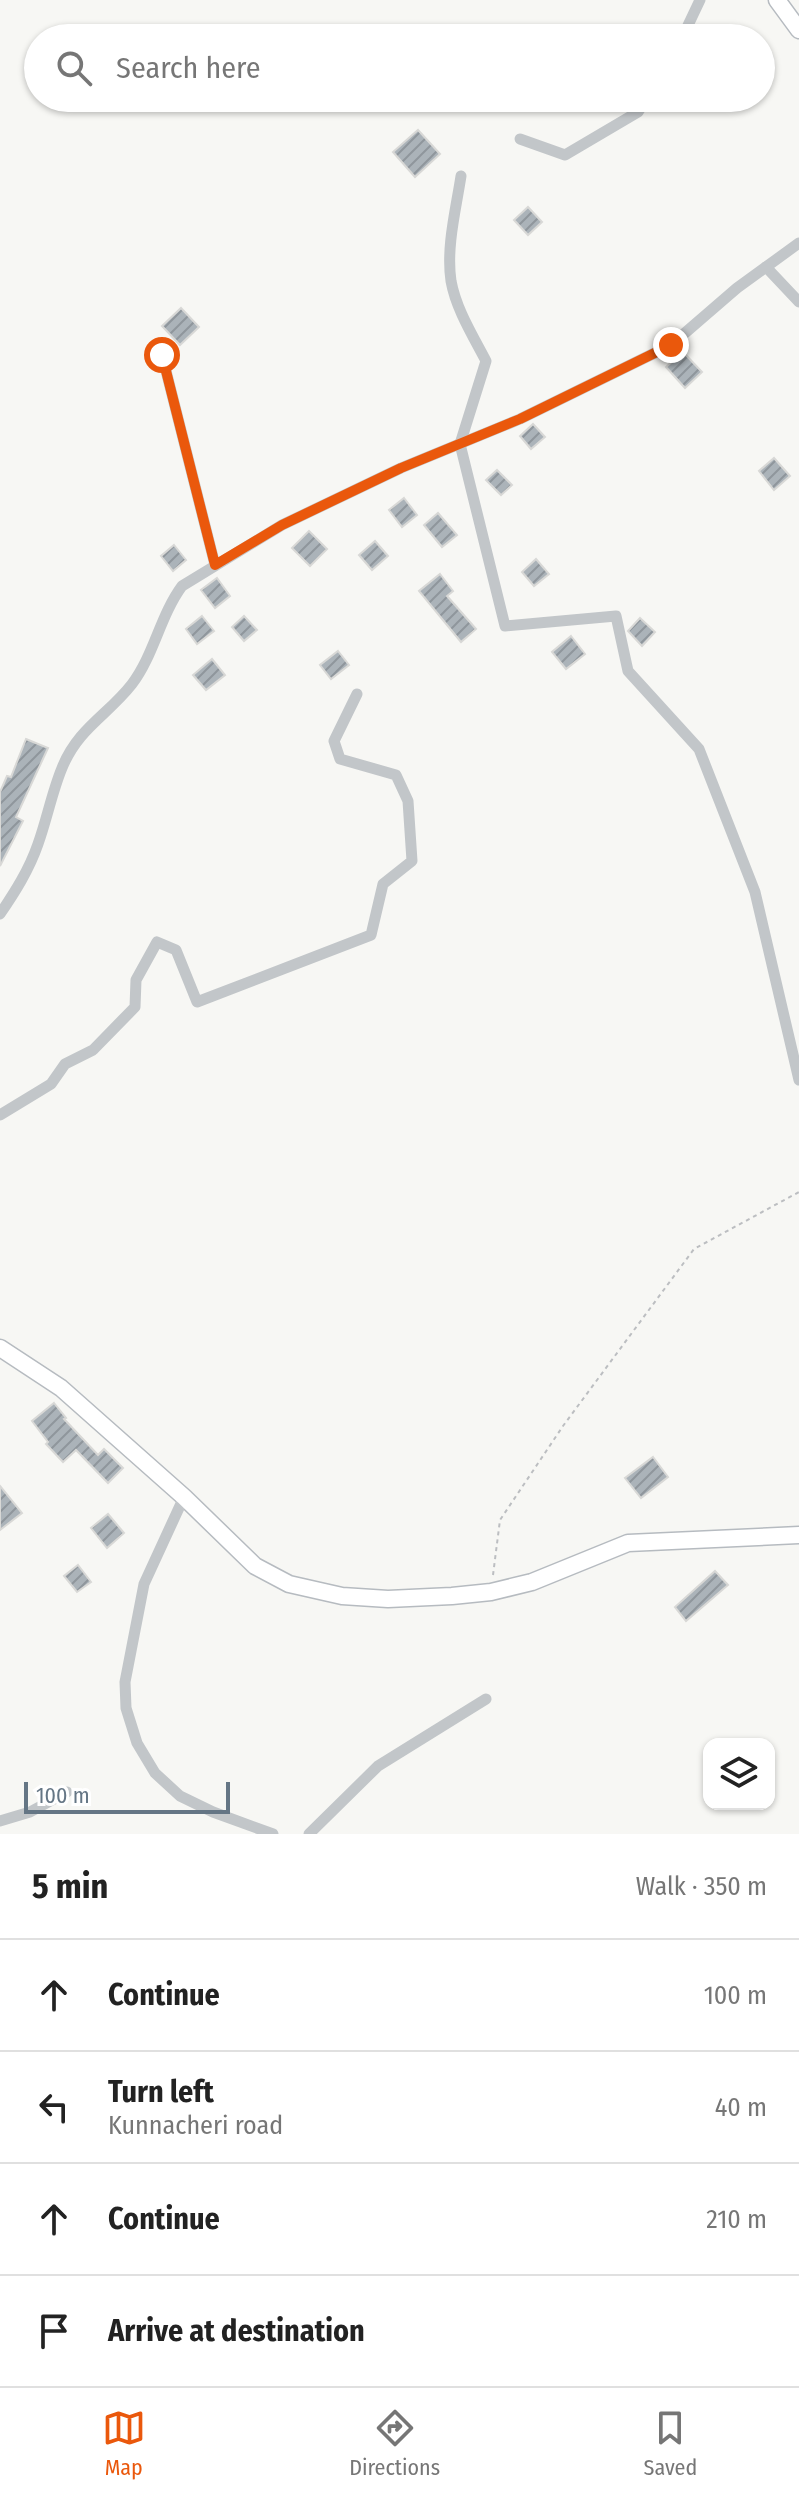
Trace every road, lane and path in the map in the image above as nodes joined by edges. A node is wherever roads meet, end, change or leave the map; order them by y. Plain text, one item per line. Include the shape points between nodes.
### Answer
1 (700, 0) edge
2 (777, 0) edge
3 (689, 24) edge
4 (799, 30) edge
5 (638, 112) edge
6 (520, 139) dead end
7 (461, 176) dead end
8 (799, 243) edge
9 (766, 267) junction
10 (799, 302) edge
11 (162, 355) dead end
12 (460, 444) junction
13 (215, 565) junction
14 (357, 694) dead end
15 (0, 914) edge
16 (799, 1080) edge
17 (0, 1115) edge
18 (799, 1192) edge
19 (0, 1348) edge
20 (184, 1497) junction
21 (799, 1535) edge
22 (491, 1592) junction
23 (486, 1699) dead end
24 (67, 1792) dead end
25 (0, 1821) edge
26 (273, 1834) edge
27 (309, 1834) edge

1 - 3 street
2 - 4 main road
5 - 6 street via 565,155
7 - 12 street via 451,281 486,361
8 - 9 street
9 - 10 street
9 - 12 street via 671,345
11 - 13 street
12 - 13 street via 282,525
12 - 16 street via 505,626 616,616 628,671 699,749 755,892
13 - 15 street via 182,586 131,685 80,736 62,767 21,884
14 - 17 street via 334,741 340,759 396,775 408,801 412,861 383,884 371,935 197,1002 176,950 157,942 136,980 135,1007 93,1050 65,1064 51,1084
18 - 22 path via 694,1249 500,1520
19 - 20 main road via 61,1388
20 - 22 main road via 255,1566 289,1584 388,1599
20 - 26 street via 144,1584 125,1682 126,1708 137,1743 155,1773 180,1796
21 - 22 main road via 628,1543 532,1582
23 - 27 street via 378,1766
24 - 25 street

